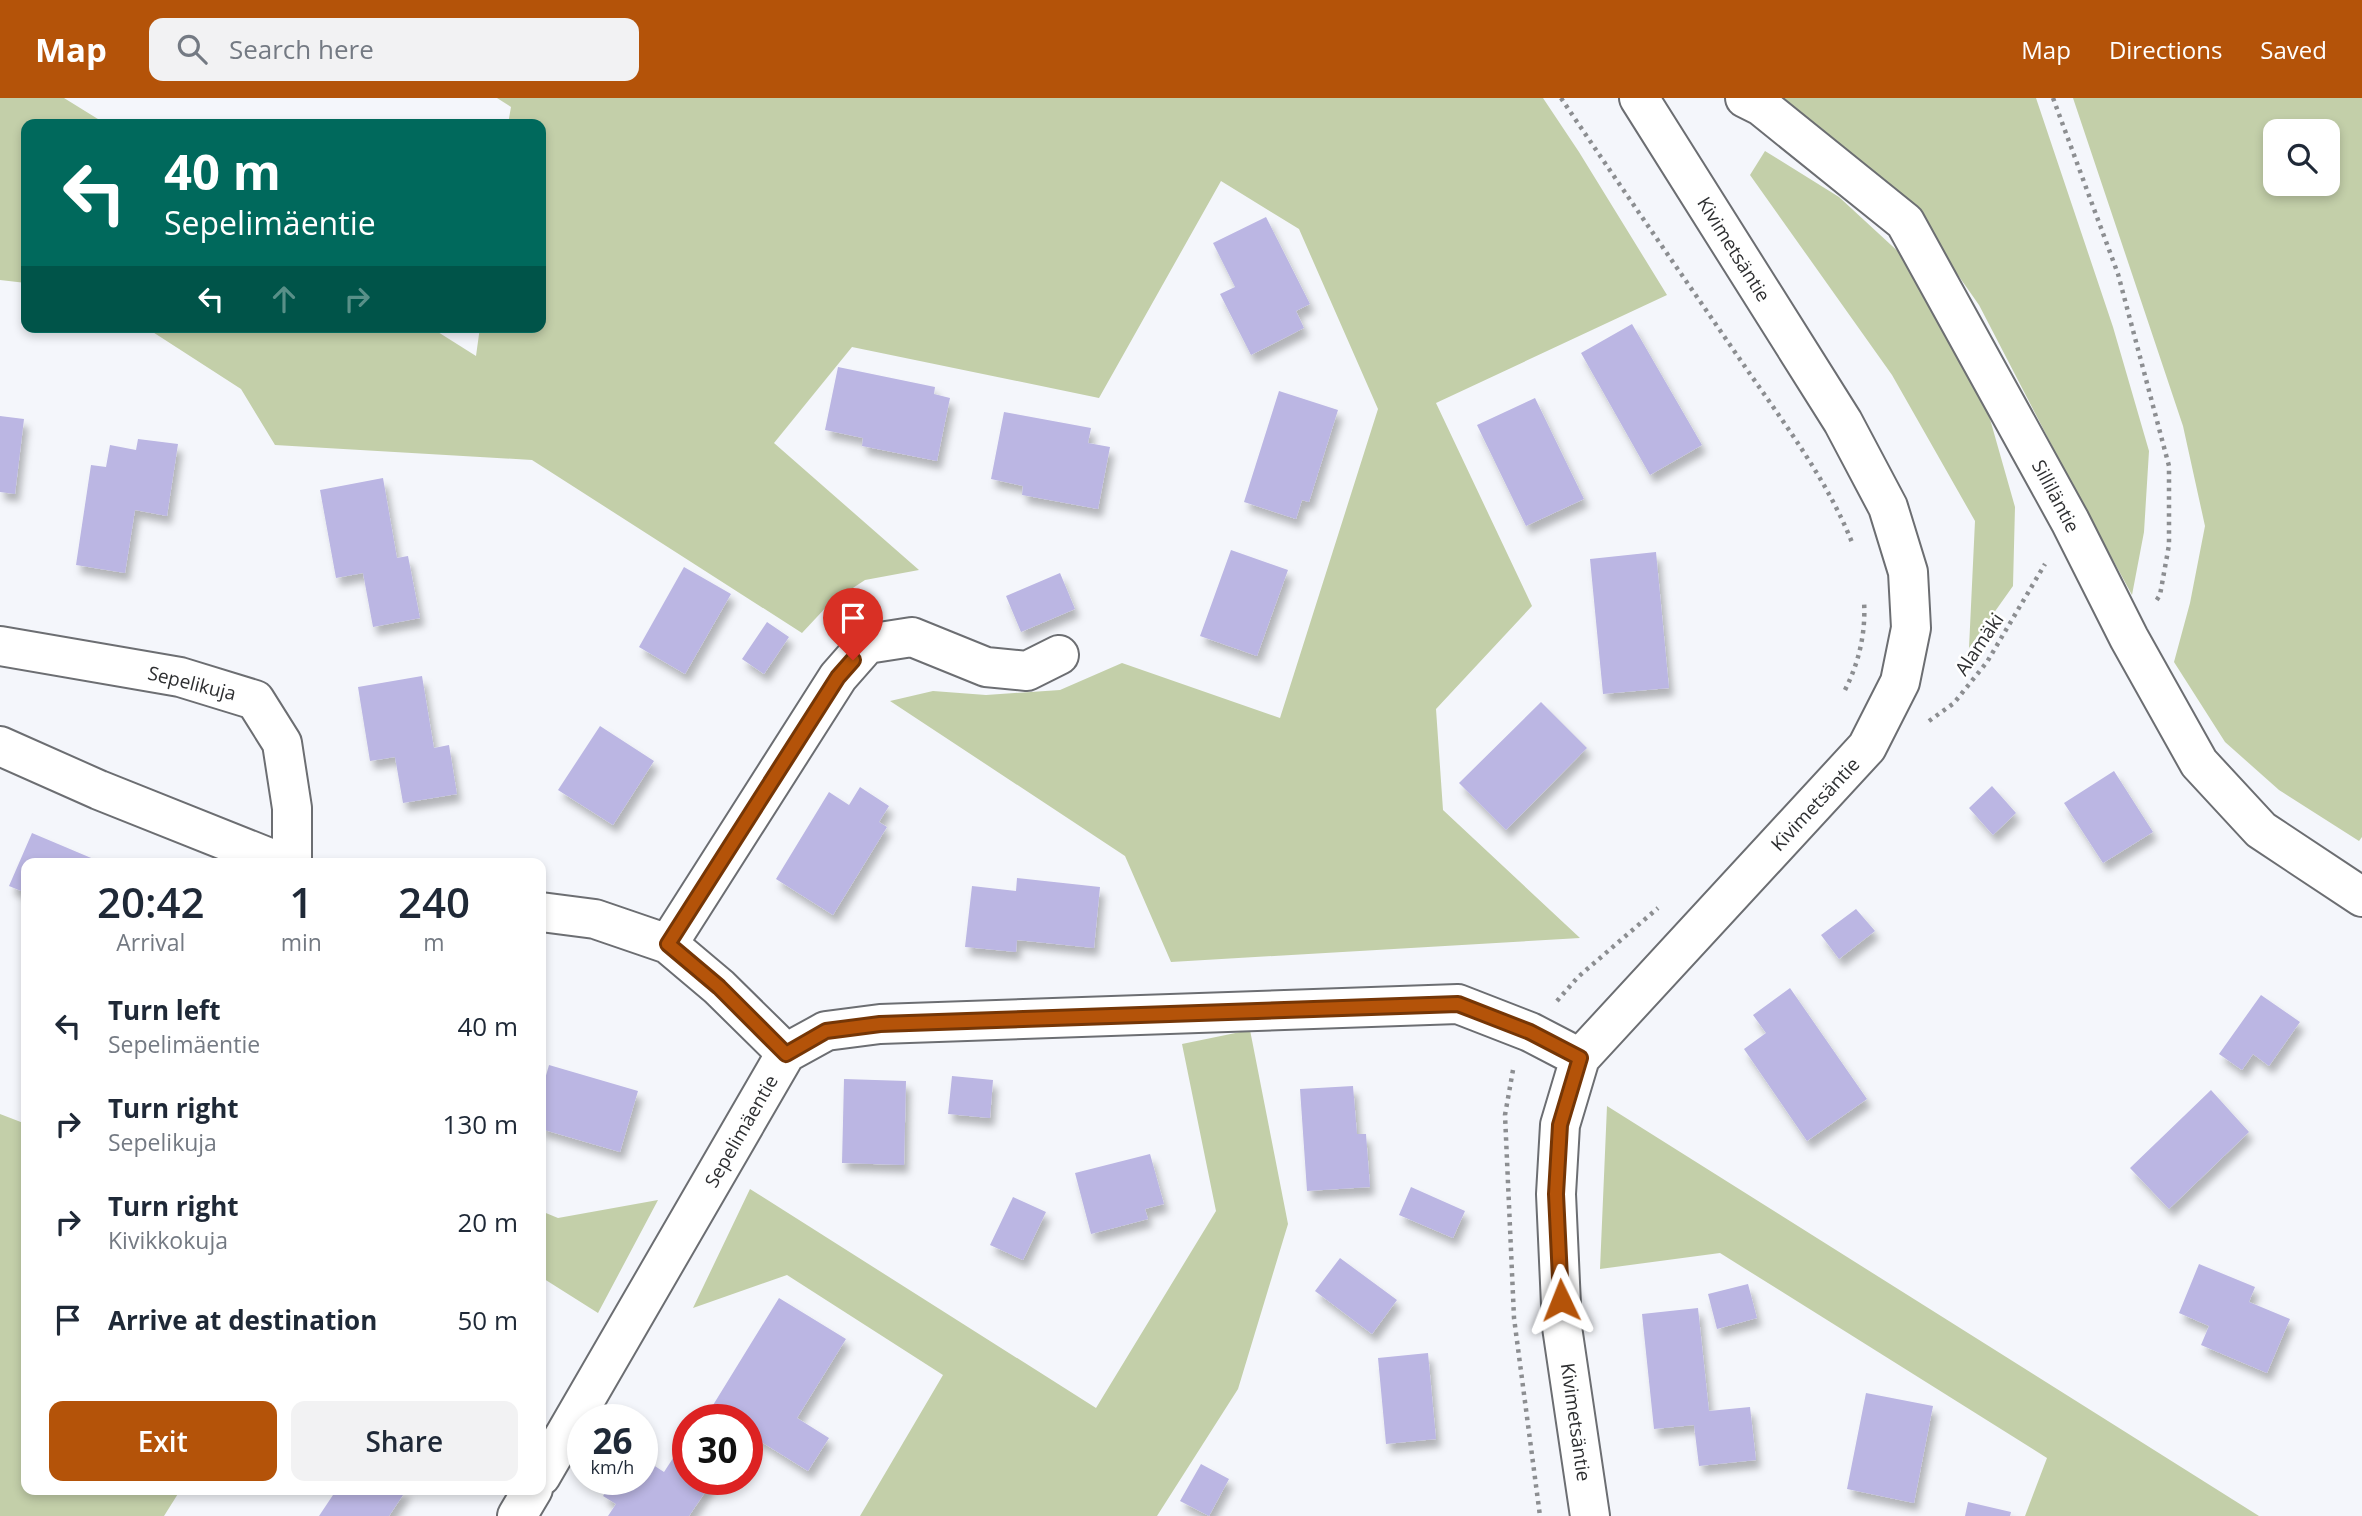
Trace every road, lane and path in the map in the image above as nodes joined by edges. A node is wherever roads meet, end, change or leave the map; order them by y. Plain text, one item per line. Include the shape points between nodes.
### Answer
1 (1562, 98) edge
2 (1639, 98) edge
3 (1745, 98) edge
4 (2053, 98) edge
5 (2070, 521) junction
6 (1854, 548) dead end
7 (1864, 596) dead end
8 (2129, 638) junction
9 (0, 646) edge
10 (1059, 655) dead end
11 (1842, 697) dead end
12 (1873, 736) junction
13 (0, 746) edge
14 (269, 858) edge
15 (292, 858) edge
16 (2362, 897) edge
17 (1659, 907) dead end
18 (546, 913) edge
19 (668, 944) junction
20 (1530, 1032) junction
21 (786, 1054) junction
22 (1580, 1058) junction
23 (546, 1467) edge
24 (529, 1495) edge
25 (517, 1516) edge
26 (1590, 1516) edge

1 - 6 path via 1800,446 1845,523
2 - 12 street, Kivimetsäntie via 1843,422 1888,507 1908,572 1911,628 1900,682
3 - 5 street, Silliläntie via 1905,222
4 - 8 path via 2118,274 2169,466 2169,545 2160,595
5 - 8 street, Silliläntie
5 - 12 path, Alamäki via 1987,662 1954,703 1917,730
7 - 11 path via 1857,665
8 - 16 street, Silliläntie via 2199,763 2261,830
9 - 15 street, Sepelikuja via 180,677 255,700 282,743 292,808
10 - 19 street via 1027,671 986,667 912,637 867,644 838,677
12 - 22 street, Kivimetsäntie
13 - 14 street
17 - 20 path via 1578,977
18 - 19 street via 595,919
19 - 21 street
20 - 21 street, Sepelimäentie via 1458,1004 880,1024 826,1031
20 - 22 street, Sepelimäentie
21 - 23 street, Sepelimäentie
22 - 26 street, Kivimetsäntie via 1560,1125 1556,1194 1562,1327
24 - 25 street

